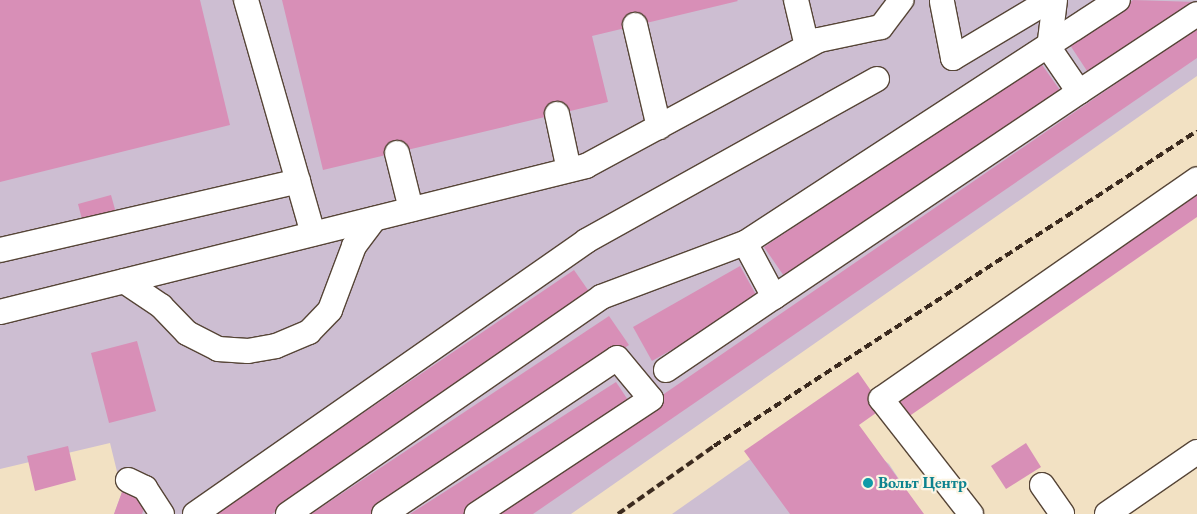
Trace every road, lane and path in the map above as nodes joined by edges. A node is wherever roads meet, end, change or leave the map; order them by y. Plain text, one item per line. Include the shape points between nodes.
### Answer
1 (246, 0) edge
2 (796, 0) edge
3 (901, 0) edge
4 (1050, 0) edge
5 (1054, 0) edge
6 (1118, 0) edge
7 (942, 2) dead end
8 (1197, 14) edge
9 (635, 25) dead end
10 (807, 46) junction
11 (1049, 48) junction
12 (877, 79) dead end
13 (1079, 92) junction
14 (556, 114) dead end
15 (659, 127) junction
16 (397, 153) dead end
17 (570, 170) junction
18 (1197, 179) edge
19 (298, 181) junction
20 (411, 209) junction
21 (374, 219) junction
22 (313, 234) junction
23 (745, 243) junction
24 (0, 250) edge
25 (124, 281) junction
26 (774, 297) junction
27 (0, 312) edge
28 (666, 370) dead end
29 (1197, 452) edge
30 (128, 480) dead end
31 (1042, 485) dead end
32 (162, 514) edge
33 (195, 514) edge
34 (288, 514) edge
35 (384, 514) edge
36 (477, 514) edge
37 (971, 514) edge
38 (1062, 514) edge
39 (1107, 514) edge

1 - 19 lane
2 - 10 lane
3 - 10 lane via 881,27 818,40
4 - 7 lane via 953,58
5 - 11 lane
6 - 11 lane
8 - 13 lane
9 - 15 lane
10 - 15 lane
11 - 13 lane
11 - 23 lane
12 - 33 lane via 586,241
13 - 26 lane
14 - 17 lane
15 - 17 lane via 586,166
16 - 20 lane
17 - 20 lane
18 - 37 lane via 881,399
19 - 22 lane
19 - 24 lane
20 - 21 lane
21 - 22 lane
21 - 25 lane via 354,246 330,310 309,332 276,346 248,351 218,349 186,333 161,306
22 - 25 lane
23 - 26 lane
23 - 34 lane via 601,297
25 - 27 lane
26 - 28 lane
29 - 39 lane
30 - 32 lane via 145,488
31 - 38 lane
35 - 36 lane via 617,358 651,399

